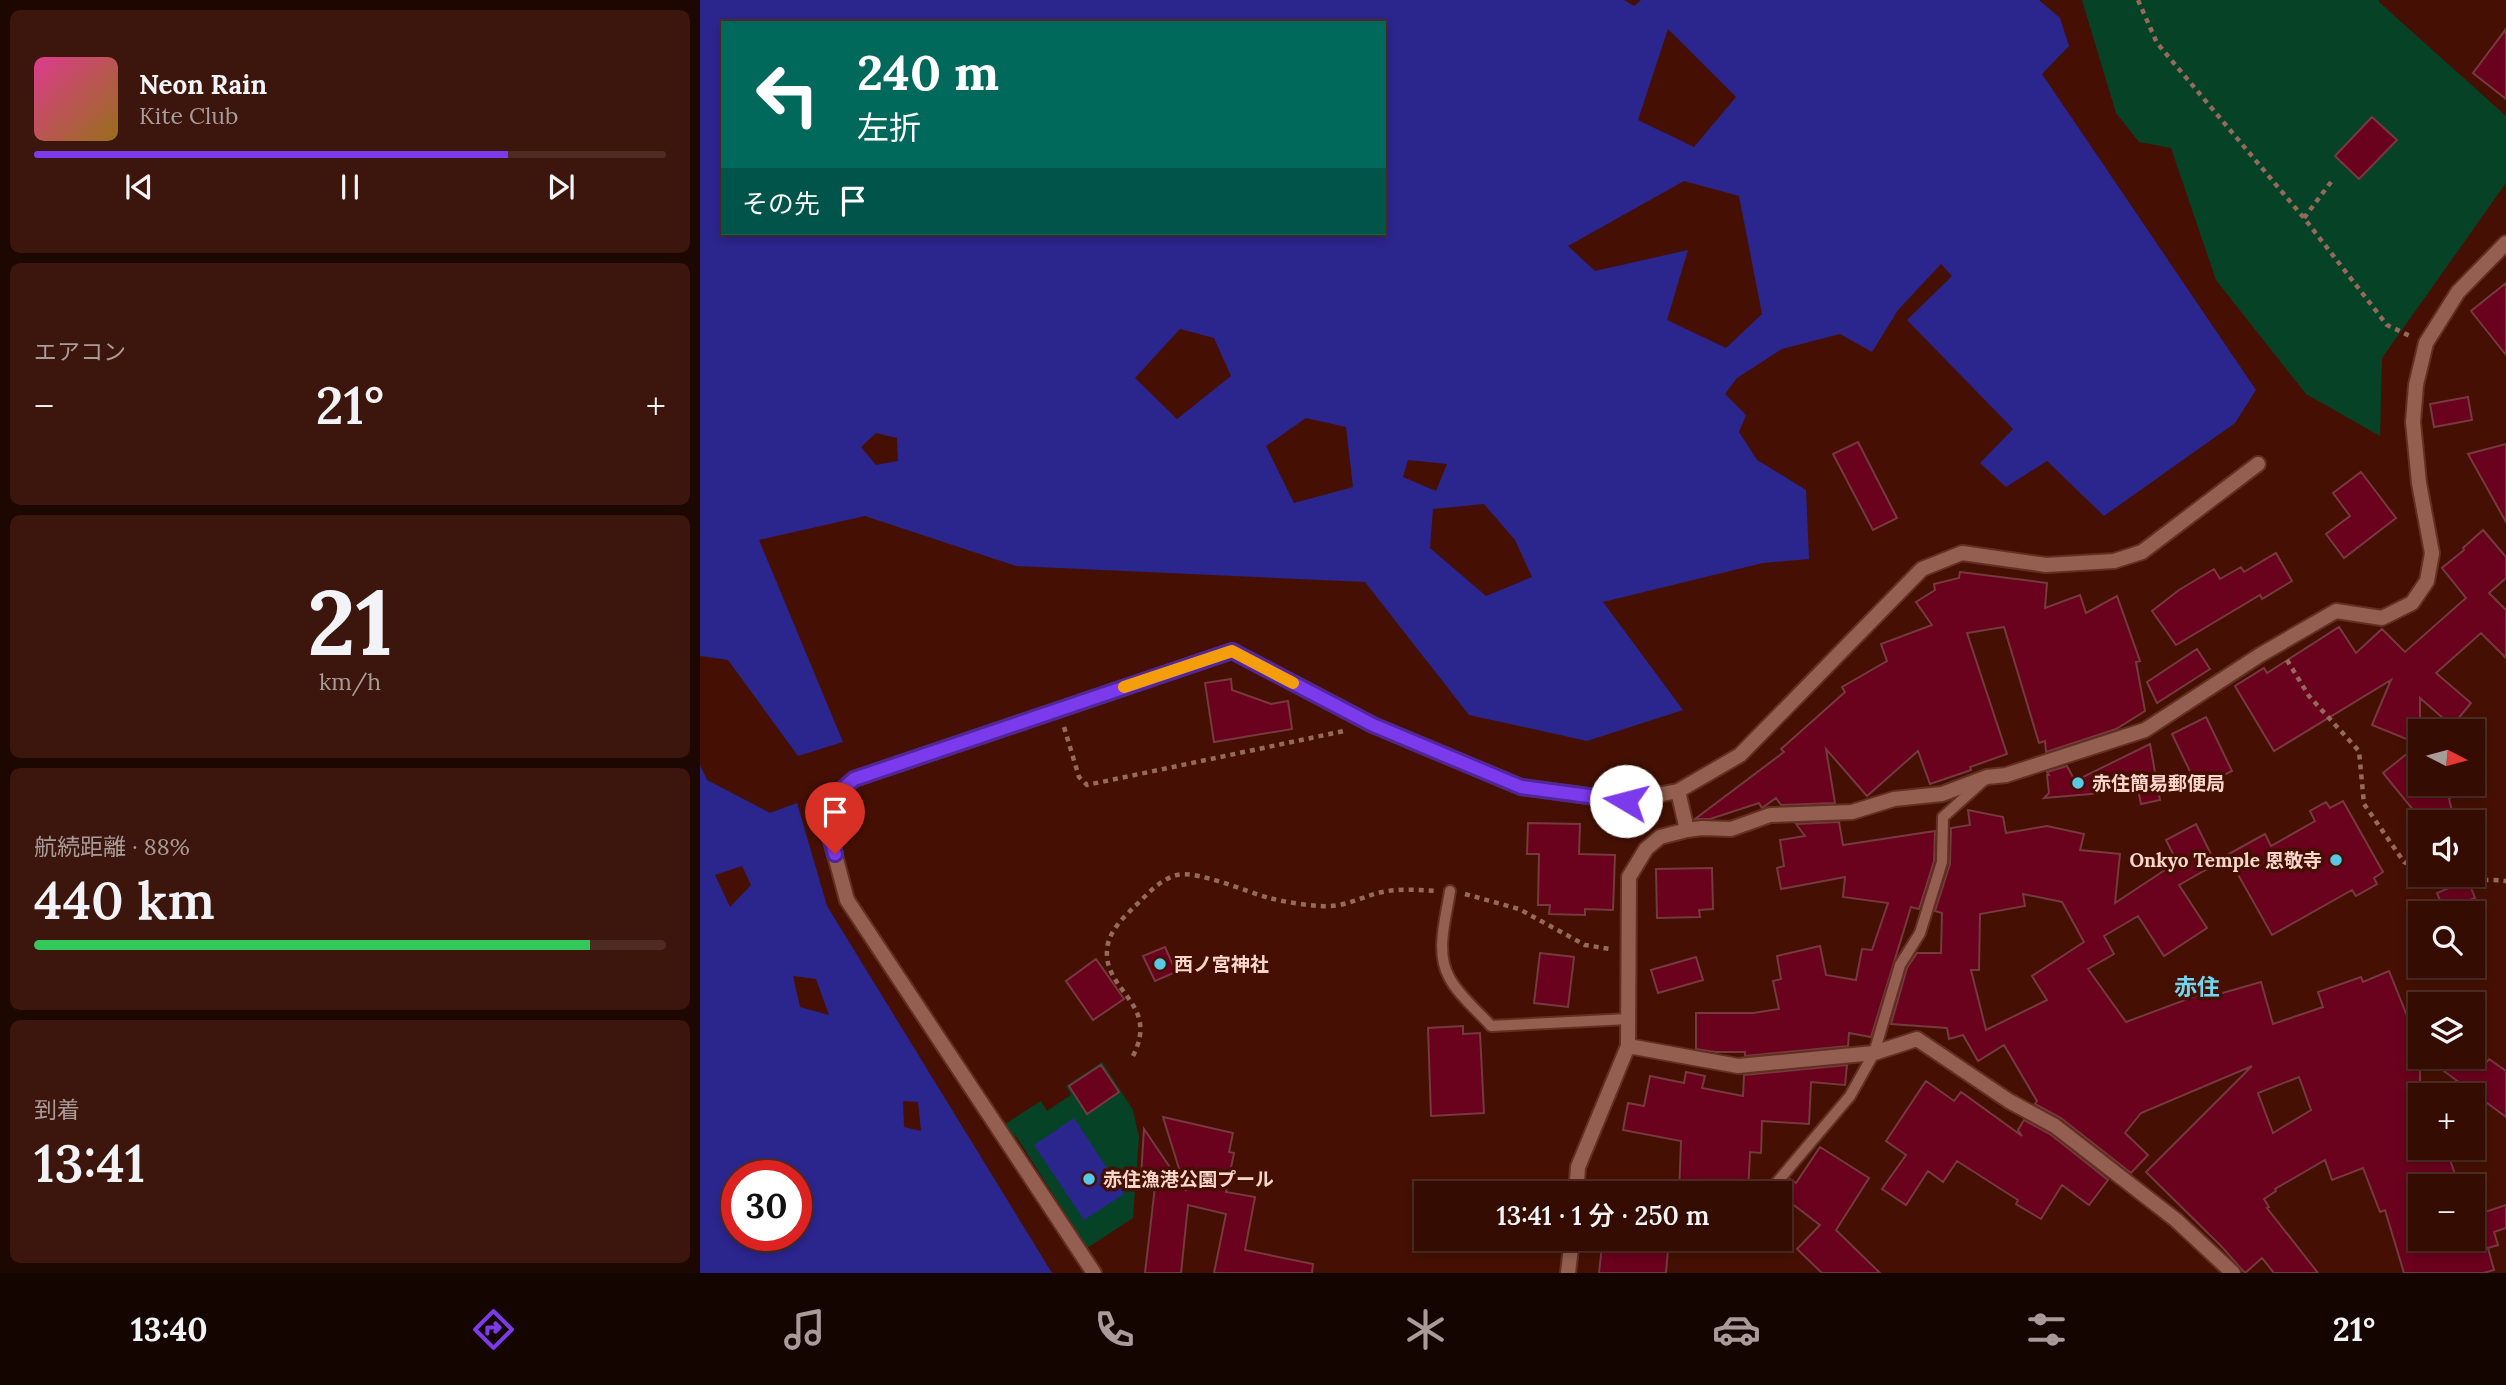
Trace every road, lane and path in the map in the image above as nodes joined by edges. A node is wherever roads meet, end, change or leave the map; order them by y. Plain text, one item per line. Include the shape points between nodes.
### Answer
1 (2138, 0) edge
2 (2334, 178) dead end
3 (2304, 218) junction
4 (2506, 243) edge
5 (2426, 343) junction
6 (2258, 464) dead end
7 (2277, 645) junction
8 (1059, 709) junction
9 (1373, 725) junction
10 (1987, 777) junction
11 (1678, 791) junction
12 (1687, 830) junction
13 (2408, 864) edge
14 (2485, 878) edge
15 (2506, 881) edge
16 (1450, 891) junction
17 (1628, 951) junction
18 (1628, 1019) junction
19 (1628, 1046) junction
20 (1874, 1053) junction
21 (1133, 1056) dead end
22 (1577, 1181) edge
23 (1778, 1181) edge
24 (1571, 1251) edge
25 (1094, 1273) edge
26 (1568, 1273) edge
27 (2233, 1273) edge

1 - 3 path via 2157,43
2 - 3 path
3 - 5 path via 2387,325
4 - 5 street via 2458,292
5 - 7 street via 2413,422 2418,484 2432,553 2427,581 2412,603 2382,618 2336,611
6 - 11 street via 2142,552 2114,561 2046,565 1962,553 1922,569 1740,755
7 - 10 street via 2145,730 2006,775
7 - 13 path via 2309,696 2359,751 2364,804
8 - 9 street via 1232,651
8 - 9 path via 1079,777 1087,785
8 - 25 street via 854,779 822,807 848,900
9 - 11 street via 1521,787 1626,801
10 - 12 street via 1942,794 1894,799 1852,812 1770,815 1731,829
10 - 20 lane via 1943,817 1942,862 1920,933 1900,965
11 - 12 street
12 - 17 street via 1660,837 1646,849 1629,877
14 - 15 path
16 - 17 path via 1519,909 1586,945
16 - 18 lane via 1444,965 1450,979 1491,1026
16 - 21 path via 1403,889 1323,906 1270,898 1196,875 1180,874 1161,881 1111,933 1107,945 1109,967 1141,1025
17 - 18 street
18 - 19 street
19 - 20 street via 1738,1066
19 - 22 street via 1578,1167
20 - 23 lane via 1850,1096
20 - 27 street via 1917,1039 2055,1126 2176,1220
24 - 26 street

